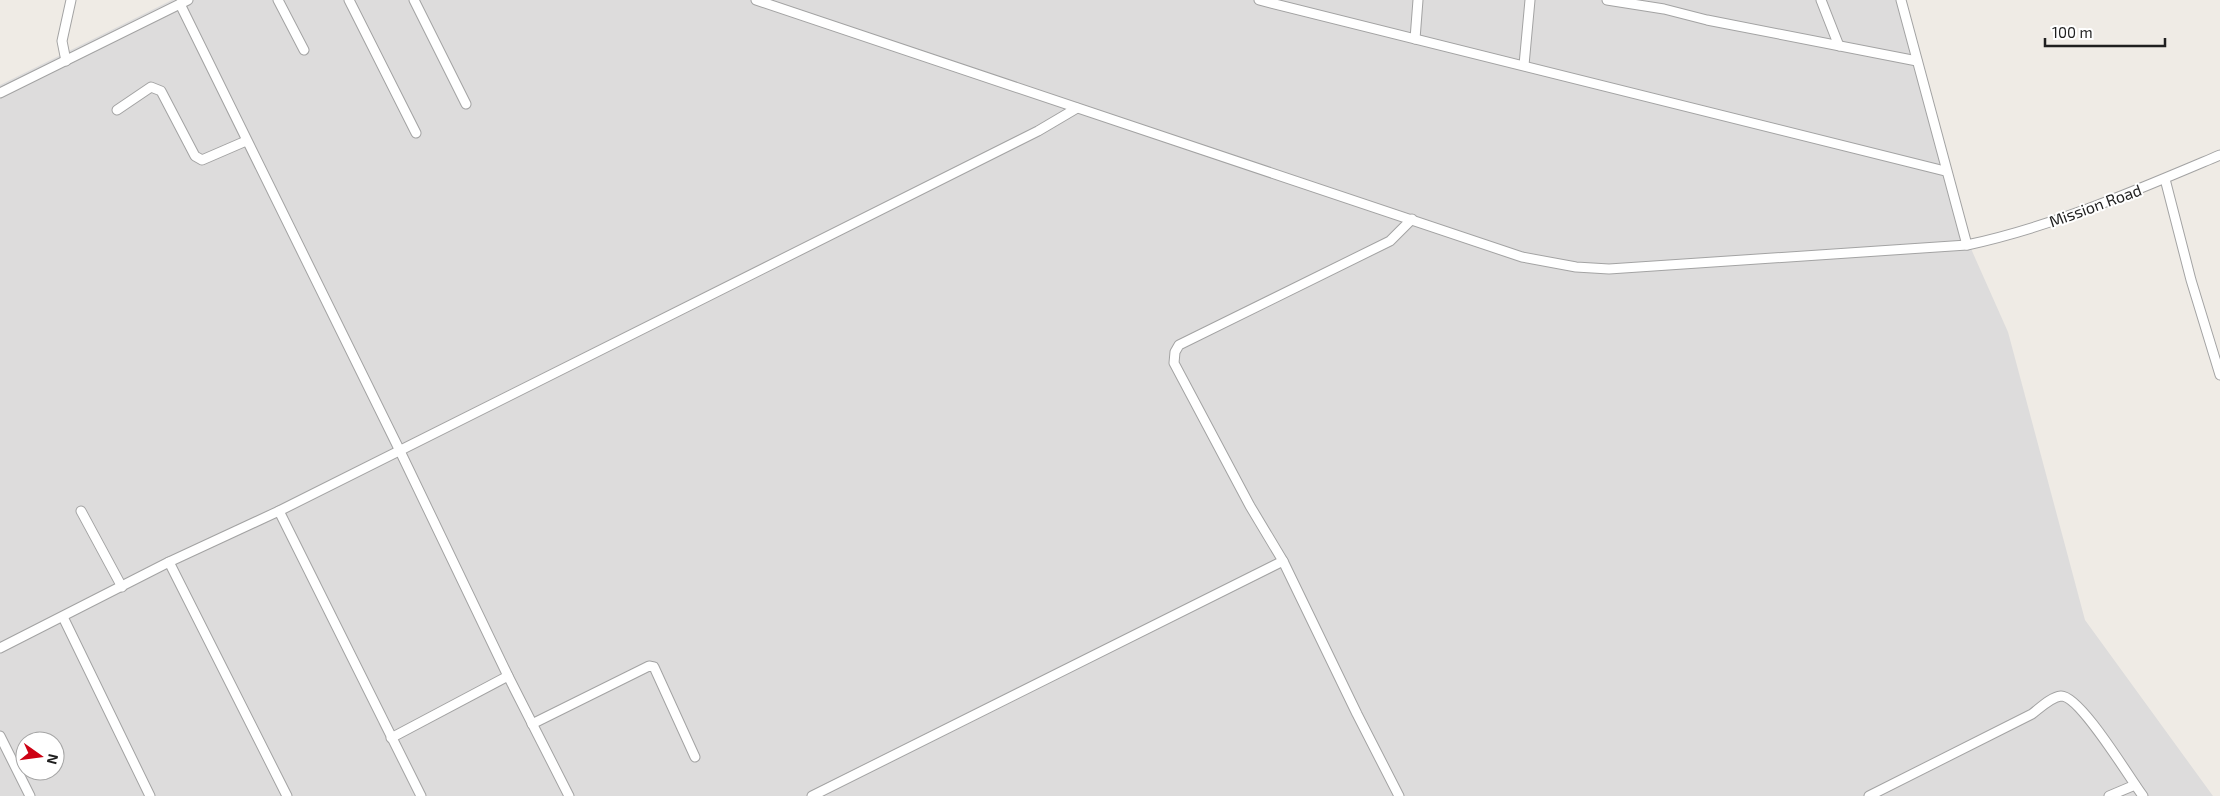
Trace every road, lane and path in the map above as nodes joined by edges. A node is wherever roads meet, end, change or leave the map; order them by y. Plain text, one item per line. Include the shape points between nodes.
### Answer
1 (70, 0) edge
2 (278, 0) edge
3 (349, 0) edge
4 (414, 0) edge
5 (756, 0) edge
6 (1259, 0) edge
7 (1418, 0) edge
8 (1530, 0) edge
9 (1607, 0) edge
10 (1821, 0) edge
11 (1901, 0) edge
12 (184, 2) edge
13 (1664, 4) edge
14 (1415, 39) junction
15 (1839, 46) junction
16 (304, 50) dead end
17 (66, 61) junction
18 (1917, 61) junction
19 (1524, 65) junction
20 (0, 93) edge
21 (466, 104) dead end
22 (1077, 108) junction
23 (117, 110) dead end
24 (416, 133) dead end
25 (246, 141) junction
26 (2220, 155) edge
27 (1946, 171) junction
28 (2164, 179) junction
29 (1412, 219) junction
30 (1967, 245) junction
31 (2220, 375) edge
32 (399, 449) junction
33 (279, 511) junction
34 (81, 512) dead end
35 (1283, 561) junction
36 (169, 562) junction
37 (122, 587) junction
38 (63, 617) junction
39 (0, 648) edge
40 (508, 676) junction
41 (532, 724) junction
42 (0, 736) edge
43 (391, 738) junction
44 (695, 757) dead end
45 (2135, 785) junction
46 (30, 796) edge
47 (150, 796) edge
48 (287, 796) edge
49 (420, 796) edge
50 (569, 796) edge
51 (812, 796) edge
52 (1399, 796) edge
53 (1869, 796) edge
54 (2109, 796) edge
55 (2143, 796) edge

1 - 17 street via 62,42
2 - 16 street
3 - 24 street
4 - 21 street
5 - 22 street, Mission Road
6 - 14 street
7 - 14 street
8 - 19 street
9 - 13 street
10 - 15 street
11 - 18 street
12 - 17 street
12 - 25 street
13 - 15 street via 1707,20
14 - 19 street
15 - 18 street
17 - 20 street
18 - 27 street
19 - 27 street
22 - 29 street, Mission Road
22 - 32 street via 1038,131
23 - 25 street via 151,87 156,88 195,156 202,160
25 - 32 street
26 - 28 street, Mission Road
27 - 30 street
28 - 30 street, Mission Road via 2054,222
28 - 31 street
29 - 30 street, Mission Road via 1522,257 1576,268 1687,265
29 - 35 street via 1390,241 1179,345 1174,352 1174,363
32 - 33 street
32 - 40 street
33 - 36 street
33 - 43 street
34 - 37 street
35 - 51 street
35 - 52 street
36 - 37 street
36 - 48 street
37 - 38 street
38 - 39 street
38 - 47 street
40 - 41 street
40 - 43 street
41 - 44 street via 649,666 654,667
41 - 50 street
42 - 46 street
43 - 49 street
45 - 53 street via 2079,705 2063,696
45 - 54 street
45 - 55 street

